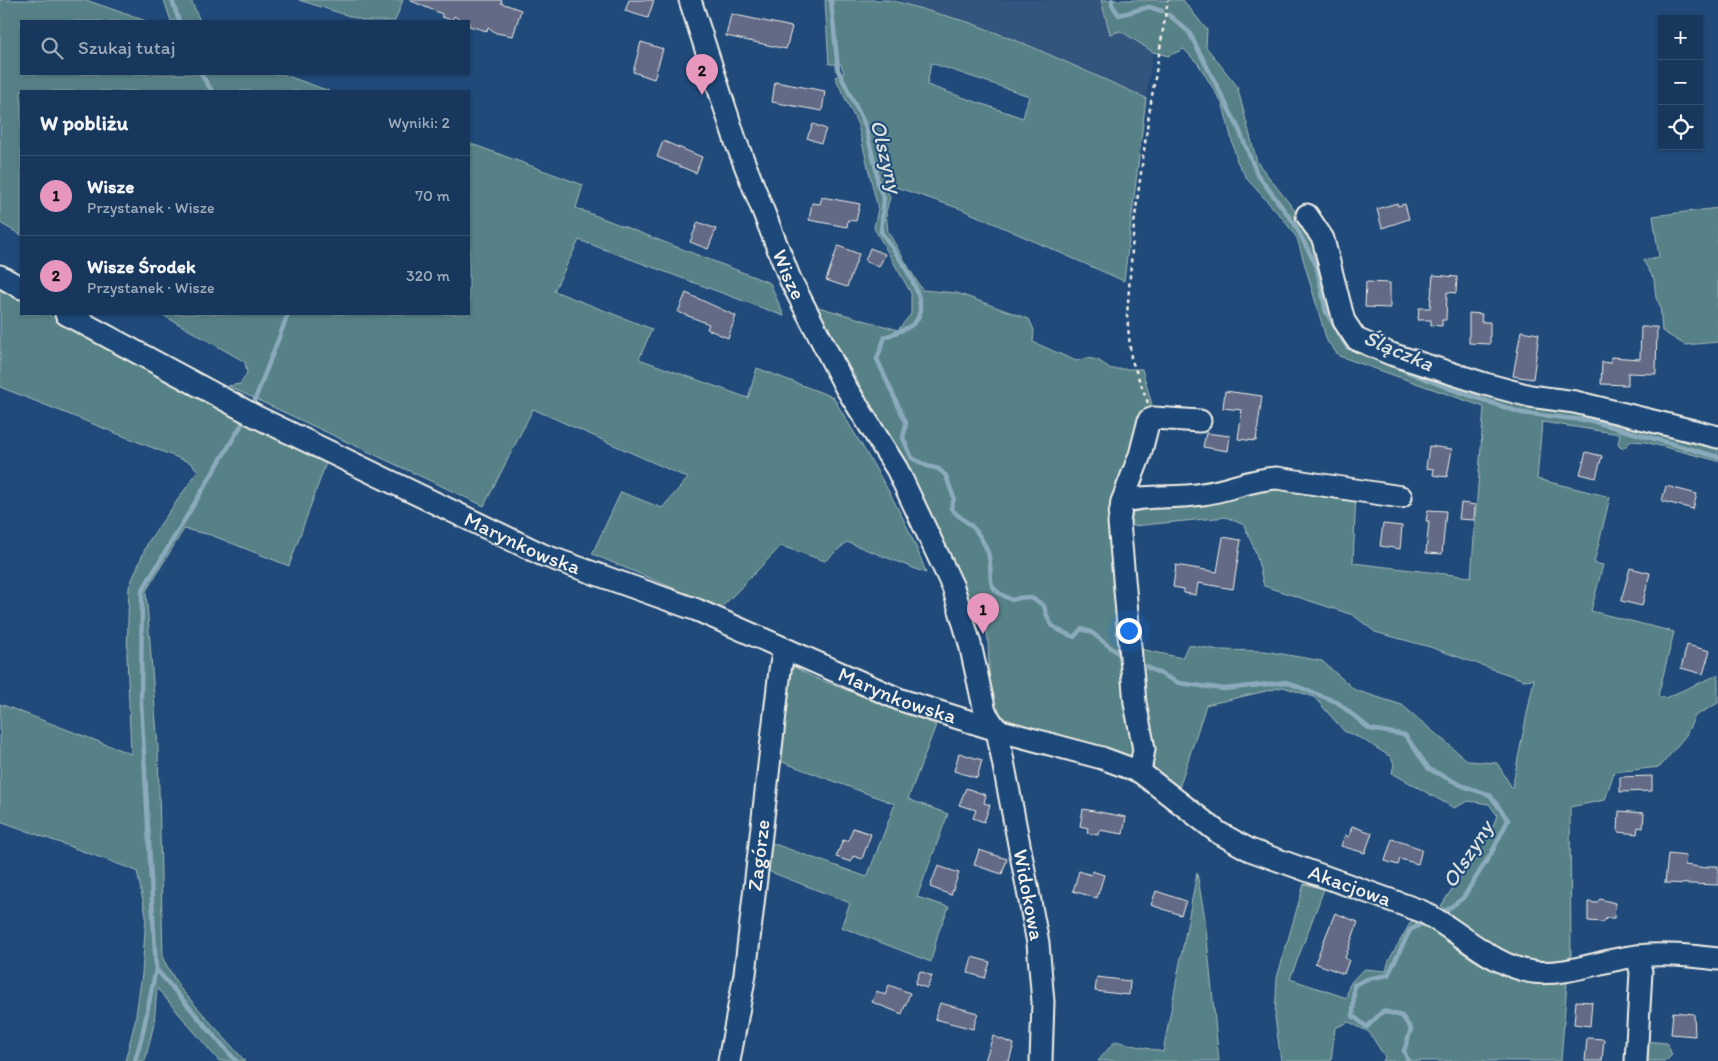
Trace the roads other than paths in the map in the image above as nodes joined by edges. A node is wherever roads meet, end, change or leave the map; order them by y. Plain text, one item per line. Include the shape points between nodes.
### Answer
1 (690, 0) edge
2 (1307, 215) dead end
3 (0, 276) edge
4 (20, 287) edge
5 (68, 315) edge
6 (1200, 421) dead end
7 (1718, 437) edge
8 (1401, 497) dead end
9 (1122, 502) junction
10 (784, 649) junction
11 (997, 730) junction
12 (1140, 772) junction
13 (1637, 956) junction
14 (1718, 959) edge
15 (729, 1061) edge
16 (1042, 1061) edge
17 (1636, 1061) edge

1 - 11 street, Wisze via 736,142 790,279 845,386 897,469 953,587 970,644 984,712
2 - 7 street via 1323,239 1344,321 1356,339 1390,354 1503,389 1575,402
3 - 4 street
5 - 10 street, Marynkowska via 257,417 456,515 543,555 697,610
6 - 9 street via 1149,420
8 - 9 street via 1277,478 1260,479 1204,494 1139,497
9 - 12 street via 1119,522 1122,569 1135,703 1144,749
10 - 11 street, Marynkowska via 901,700
10 - 15 street, Zagórze via 745,974
11 - 12 street, Akacjowa via 1102,758
11 - 16 street, Widokowa via 1038,943 1043,1002
12 - 13 street, Akacjowa via 1219,833 1250,850 1421,911 1508,965 1533,972 1554,972
13 - 14 street, Akacjowa
13 - 17 street via 1641,972

